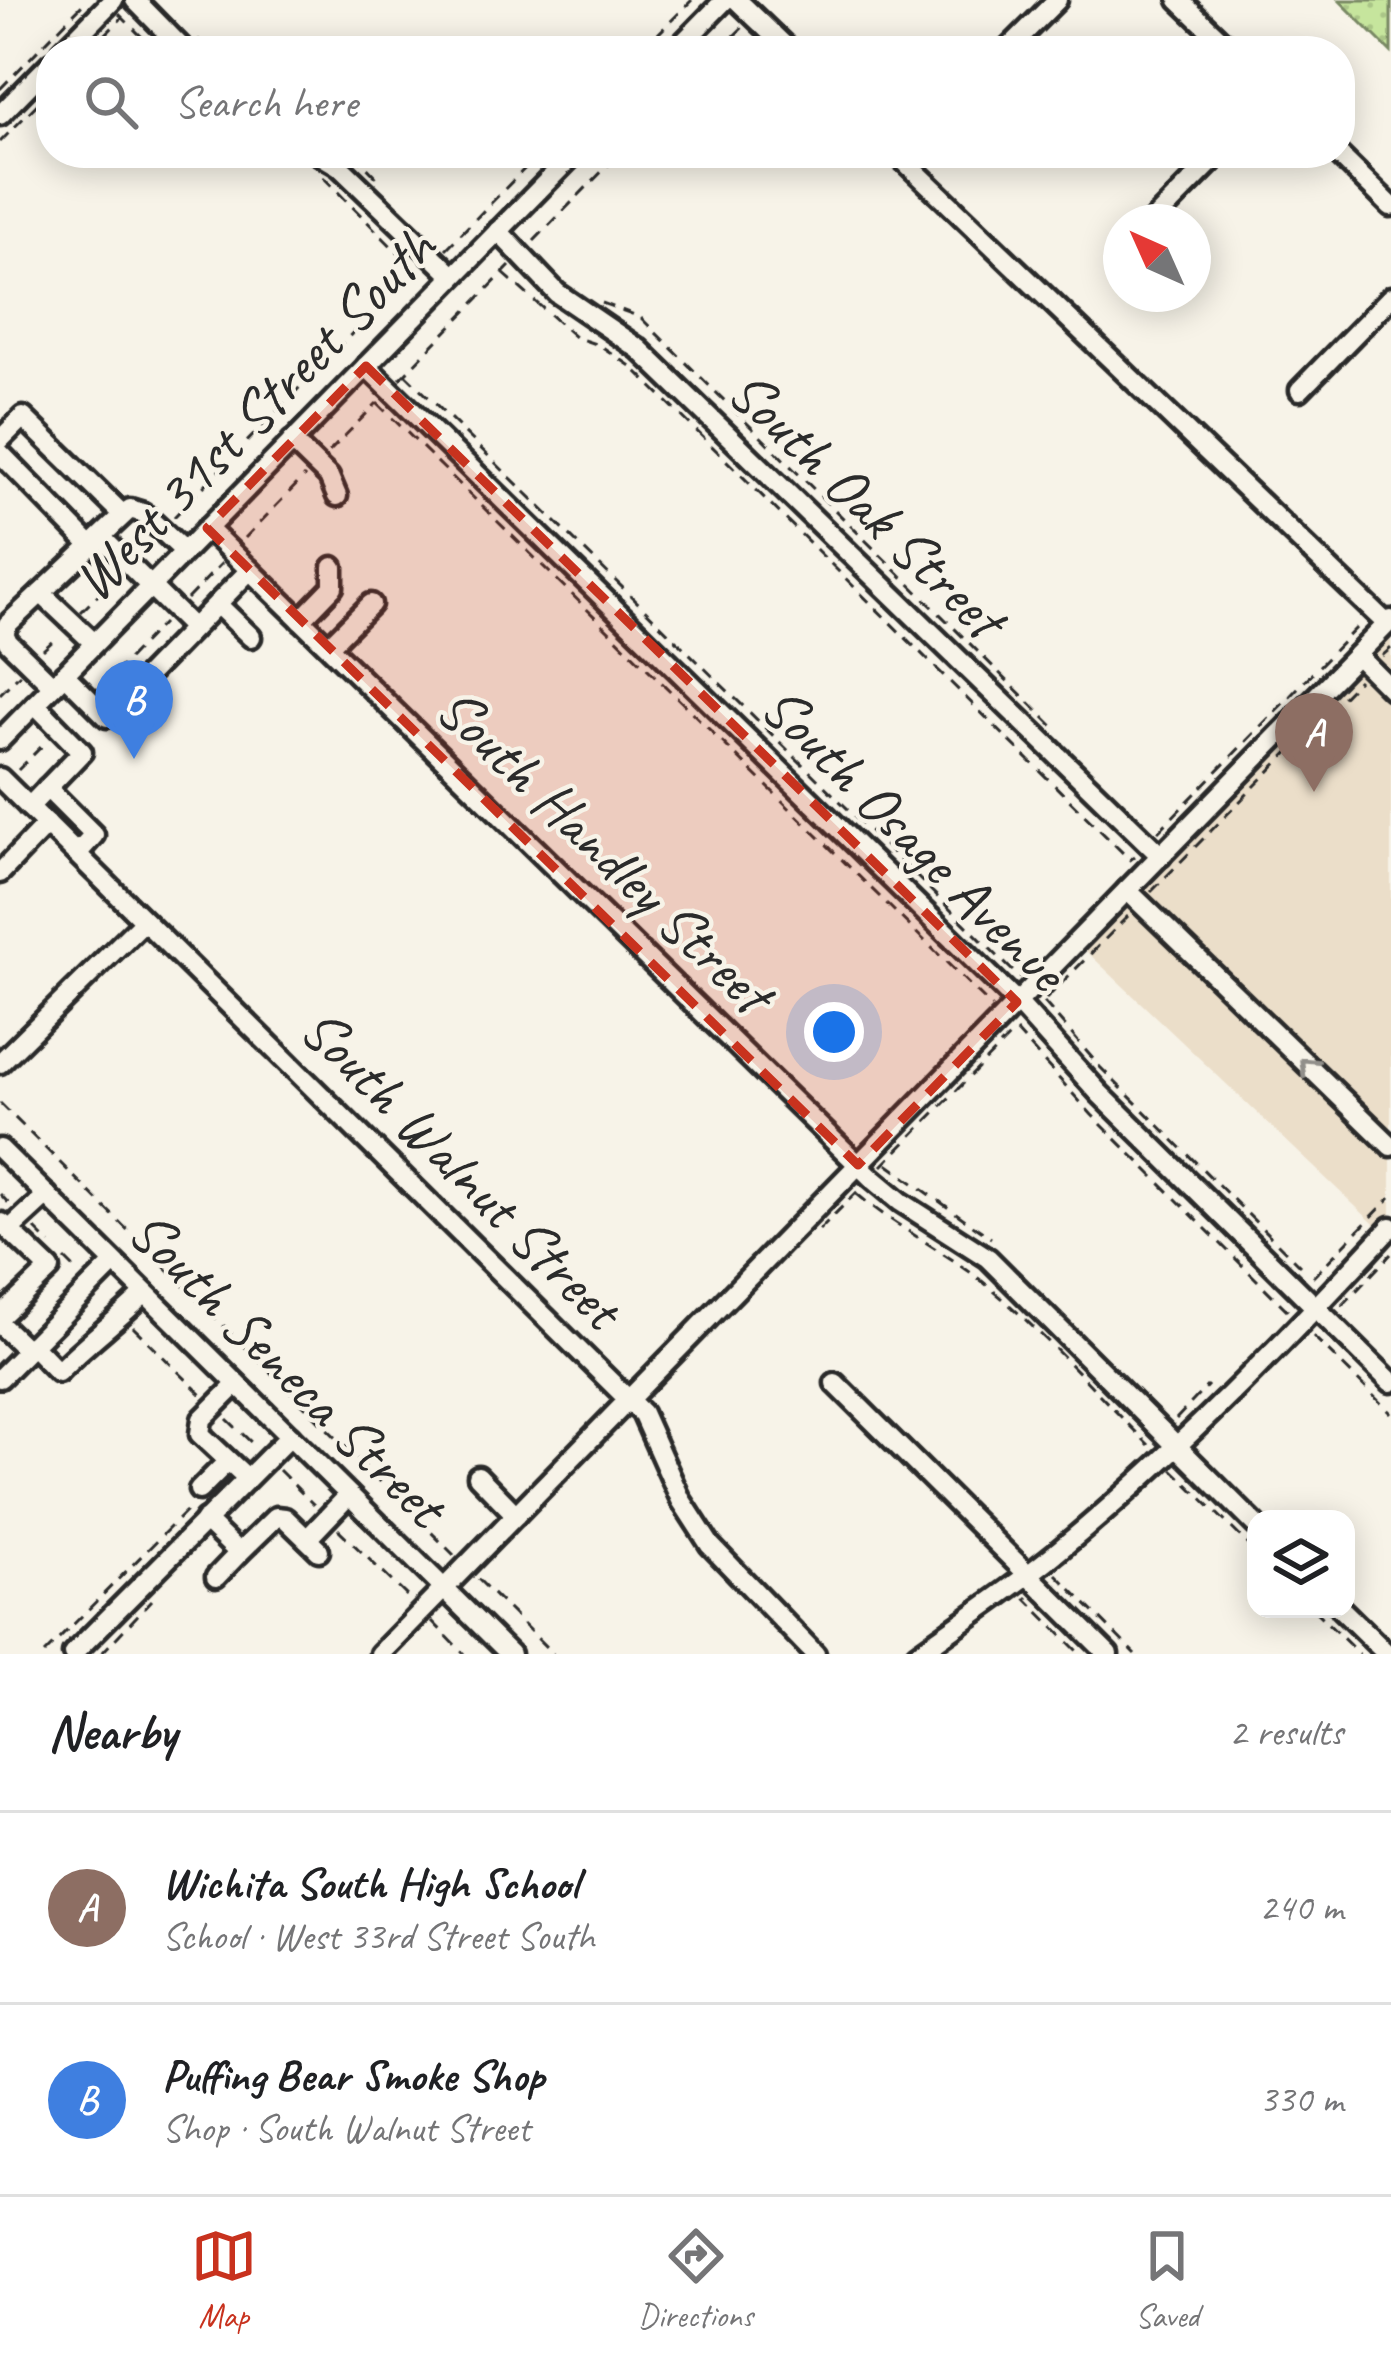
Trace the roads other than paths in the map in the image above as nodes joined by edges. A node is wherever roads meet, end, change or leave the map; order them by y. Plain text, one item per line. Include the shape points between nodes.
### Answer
1 (135, 0) edge
2 (725, 0) edge
3 (737, 0) edge
4 (1057, 0) edge
5 (1179, 0) edge
6 (115, 7) edge
7 (81, 36) edge
8 (170, 36) edge
9 (690, 36) edge
10 (774, 36) edge
11 (1021, 36) edge
12 (1216, 36) edge
13 (36, 78) edge
14 (0, 115) edge
15 (341, 168) edge
16 (559, 168) edge
17 (912, 168) edge
18 (1205, 168) edge
19 (1352, 168) edge
20 (1170, 204) edge
21 (1391, 206) edge
22 (498, 231) junction
23 (453, 277) junction
24 (1391, 297) edge
25 (366, 366) junction
26 (1300, 390) dead end
27 (0, 440) edge
28 (292, 441) junction
29 (0, 453) edge
30 (337, 496) dead end
31 (123, 515) junction
32 (207, 528) junction
33 (96, 541) junction
34 (184, 551) junction
35 (333, 567) dead end
36 (250, 570) junction
37 (151, 586) junction
38 (41, 593) junction
39 (217, 604) junction
40 (371, 604) dead end
41 (1383, 618) edge
42 (301, 620) junction
43 (194, 628) junction
44 (250, 637) dead end
45 (94, 643) junction
46 (329, 646) junction
47 (1364, 662) junction
48 (58, 680) junction
49 (1391, 688) edge
50 (35, 704) junction
51 (0, 740) edge
52 (0, 778) edge
53 (47, 788) junction
54 (29, 807) junction
55 (46, 824) junction
56 (1154, 849) junction
57 (77, 854) junction
58 (0, 873) edge
59 (1134, 897) junction
60 (145, 921) junction
61 (1024, 995) junction
62 (0, 1063) edge
63 (1391, 1147) edge
64 (0, 1149) edge
65 (865, 1171) junction
66 (46, 1195) junction
67 (10, 1223) edge
68 (1391, 1227) edge
69 (114, 1263) junction
70 (145, 1293) junction
71 (1322, 1300) junction
72 (0, 1320) edge
73 (30, 1348) junction
74 (0, 1378) edge
75 (1391, 1382) edge
76 (835, 1383) dead end
77 (237, 1384) junction
78 (629, 1400) junction
79 (290, 1436) junction
80 (1170, 1452) junction
81 (236, 1468) junction
82 (478, 1477) dead end
83 (199, 1494) road end
84 (349, 1495) junction
85 (516, 1515) junction
86 (1247, 1517) edge
87 (205, 1520) junction
88 (239, 1553) junction
89 (1028, 1574) junction
90 (216, 1577) dead end
91 (444, 1589) junction
92 (1350, 1618) edge
93 (73, 1654) edge
94 (380, 1654) edge
95 (510, 1654) edge
96 (815, 1654) edge
97 (917, 1654) edge
98 (1108, 1654) edge
99 (1387, 1654) edge

1 - 8 street
2 - 9 street
3 - 10 street
4 - 11 street
5 - 12 street
6 - 7 street
13 - 14 street
15 - 23 street
16 - 22 street, West 31st Street South
17 - 41 street
18 - 20 street
19 - 21 street
22 - 23 street, West 31st Street South
22 - 56 street, South Oak Street via 557,293 639,350
23 - 25 street, West 31st Street South
24 - 26 street
25 - 28 street, West 31st Street South
25 - 61 street, South Osage Avenue
27 - 31 street via 23,416
28 - 30 street
28 - 32 street, West 31st Street South
29 - 33 street
31 - 33 street
31 - 34 street via 133,509
32 - 34 street, West 31st Street South
32 - 36 street, South Handley Street
33 - 37 street
33 - 38 street
34 - 37 street, West 31st Street South
35 - 42 street via 333,587
36 - 39 street
36 - 42 street, South Handley Street
37 - 43 street
37 - 45 street, West 31st Street South
38 - 45 street
38 - 48 street via 4,633 30,664
39 - 43 street
39 - 44 street
40 - 46 street
41 - 47 street
42 - 46 street, South Handley Street
43 - 48 street via 107,716
45 - 48 street, West 31st Street South
46 - 65 street, South Handley Street
47 - 49 street
47 - 56 street
48 - 50 street, West 31st Street South
50 - 51 street, West 31st Street South
50 - 53 street via 82,752
52 - 54 street, South Walnut Street
53 - 54 street
53 - 57 street via 94,835
54 - 55 street, South Walnut Street
55 - 57 street, South Walnut Street
55 - 58 street
56 - 59 street
57 - 60 street, South Walnut Street
59 - 61 street
63 -> 59 street
60 - 62 street
60 - 78 street, South Walnut Street
61 - 65 street
61 - 71 street, South Osage Avenue via 1100,1094
64 - 66 street, South Seneca Street
65 - 78 street
65 - 80 street, South Handley Street via 988,1258
66 - 67 street
66 - 69 street, South Seneca Street
67 - 72 street via 50,1269
68 - 71 street
69 - 70 street, South Seneca Street
69 - 73 street
70 - 73 street via 58,1372
70 - 77 street, South Seneca Street
71 - 75 street, South Osage Avenue
71 - 80 street
72 - 73 street
73 - 74 street
76 - 89 street
77 - 79 street, South Seneca Street
77 - 81 street via 202,1419 200,1434
78 - 85 street
78 - 96 street, South Walnut Street via 710,1545
79 - 81 street via 267,1458
79 - 84 street, South Seneca Street
80 - 86 street, South Handley Street
80 - 89 street
81 - 83 street
81 - 87 street
82 - 85 street
84 - 88 street via 313,1545 276,1517
84 - 91 street, South Seneca Street
85 - 91 street
87 - 88 street
87 - 93 street
88 - 90 street
89 - 97 street
89 - 98 street
91 - 94 street
91 - 95 street, South Seneca Street
92 - 99 street

